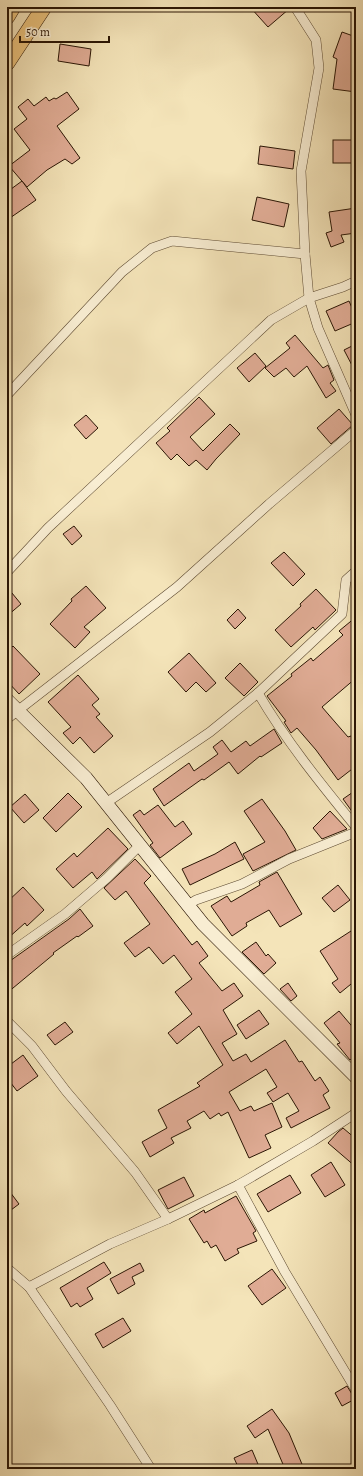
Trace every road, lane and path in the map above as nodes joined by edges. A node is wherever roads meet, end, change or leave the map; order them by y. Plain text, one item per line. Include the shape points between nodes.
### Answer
1 (14, 7) edge
2 (44, 7) edge
3 (295, 7) edge
4 (7, 17) edge
5 (7, 63) edge
6 (305, 254) junction
7 (356, 282) edge
8 (309, 298) junction
9 (7, 395) edge
10 (356, 415) edge
11 (356, 430) edge
12 (356, 571) edge
13 (7, 572) edge
14 (258, 693) junction
15 (7, 700) edge
16 (12, 715) edge
17 (106, 803) junction
18 (356, 827) edge
19 (356, 832) edge
20 (140, 845) junction
21 (188, 905) junction
22 (7, 955) edge
23 (7, 1021) edge
24 (356, 1077) edge
25 (356, 1113) edge
26 (238, 1185) junction
27 (168, 1219) junction
28 (7, 1268) edge
29 (29, 1287) junction
30 (356, 1390) edge
31 (151, 1469) edge

1 - 4 main road
2 - 5 main road
3 - 6 street via 316,40 319,68 301,171
6 - 8 street
6 - 9 street via 172,241 152,248 122,272
7 - 8 street
8 - 10 street via 318,328
8 - 13 street via 271,320 48,528
11 - 16 street via 177,587
12 - 14 street via 346,580 342,614
14 - 17 street via 210,732
14 - 18 street via 305,764
15 - 16 main road
16 - 17 main road via 86,778
17 - 20 main road
19 - 21 street via 289,859 242,884
20 - 21 main road
20 - 22 street via 65,914
21 - 24 main road via 203,924
23 - 27 street via 32,1046 66,1091 135,1172
25 - 26 street
26 - 27 street
26 - 30 street via 285,1272
27 - 29 street via 110,1244
28 - 29 street
29 - 31 street

